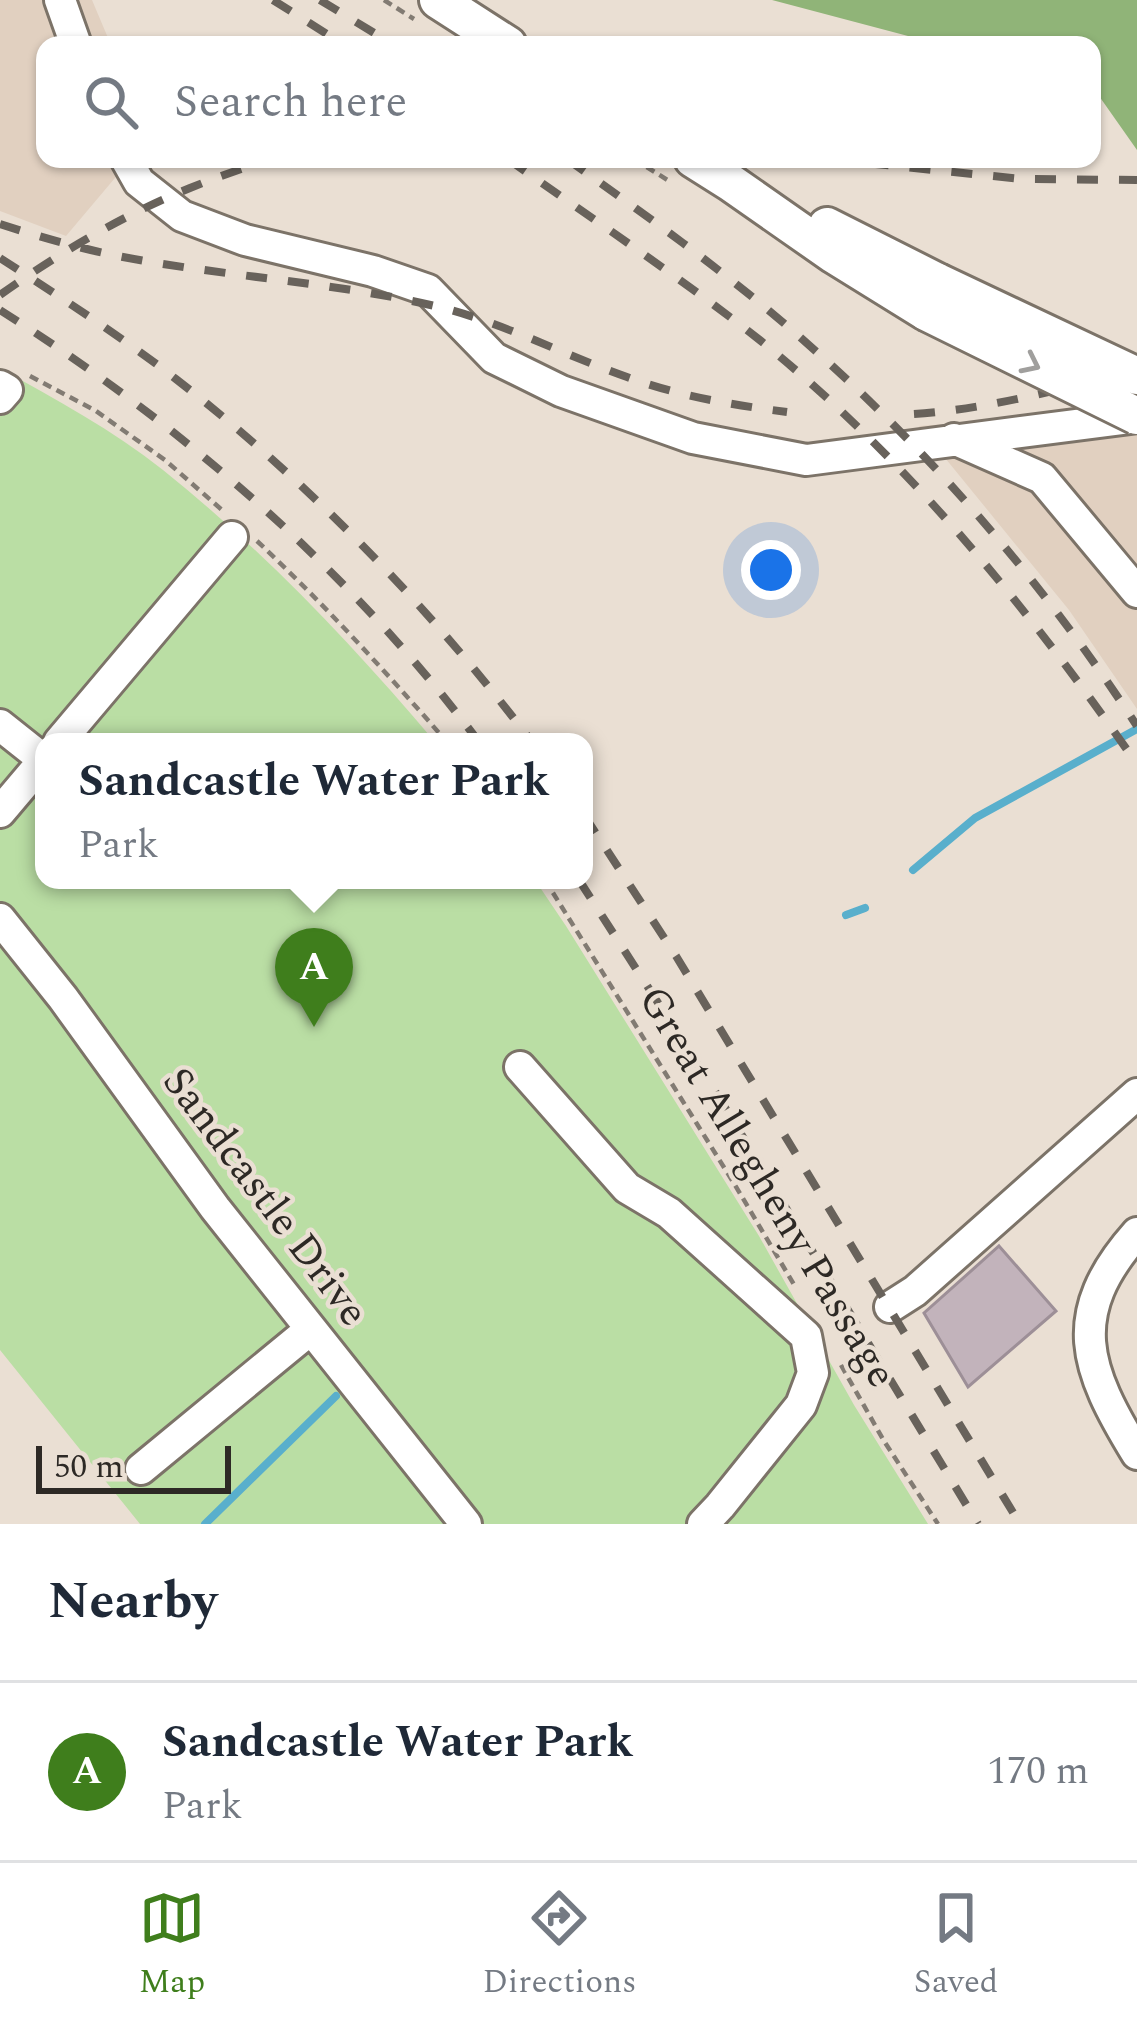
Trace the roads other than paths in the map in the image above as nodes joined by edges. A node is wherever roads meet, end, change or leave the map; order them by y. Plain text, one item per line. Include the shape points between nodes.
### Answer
1 (60, 0) edge
2 (438, 0) edge
3 (73, 36) edge
4 (494, 36) edge
5 (131, 168) edge
6 (707, 168) edge
7 (932, 297) junction
8 (1137, 376) edge
9 (1137, 416) edge
10 (954, 439) junction
11 (232, 537) dead end
12 (1137, 592) edge
13 (0, 725) edge
14 (67, 733) edge
15 (35, 753) edge
16 (35, 771) edge
17 (0, 812) edge
18 (0, 919) edge
19 (520, 1067) dead end
20 (1137, 1094) edge
21 (1137, 1233) edge
22 (890, 1307) dead end
23 (310, 1329) junction
24 (1137, 1454) edge
25 (140, 1469) dead end
26 (466, 1524) edge
27 (703, 1524) edge

1 - 3 street
2 - 4 main road
5 - 10 street via 182,216 244,241 428,290 494,358 561,392 693,438 806,460
6 - 7 main road via 834,255
7 - 8 main road, bridge
7 -> 9 main road, bridge
9 - 10 street
10 - 12 street via 1042,478
11 - 14 street
13 - 15 street
16 - 17 street
18 - 23 street, Sandcastle Drive
19 - 27 street via 627,1188 669,1213 806,1336 813,1373 801,1405
20 - 22 street
21 - 24 street via 1096,1293 1087,1338 1100,1387
23 - 25 street
23 - 26 street, Sandcastle Drive

